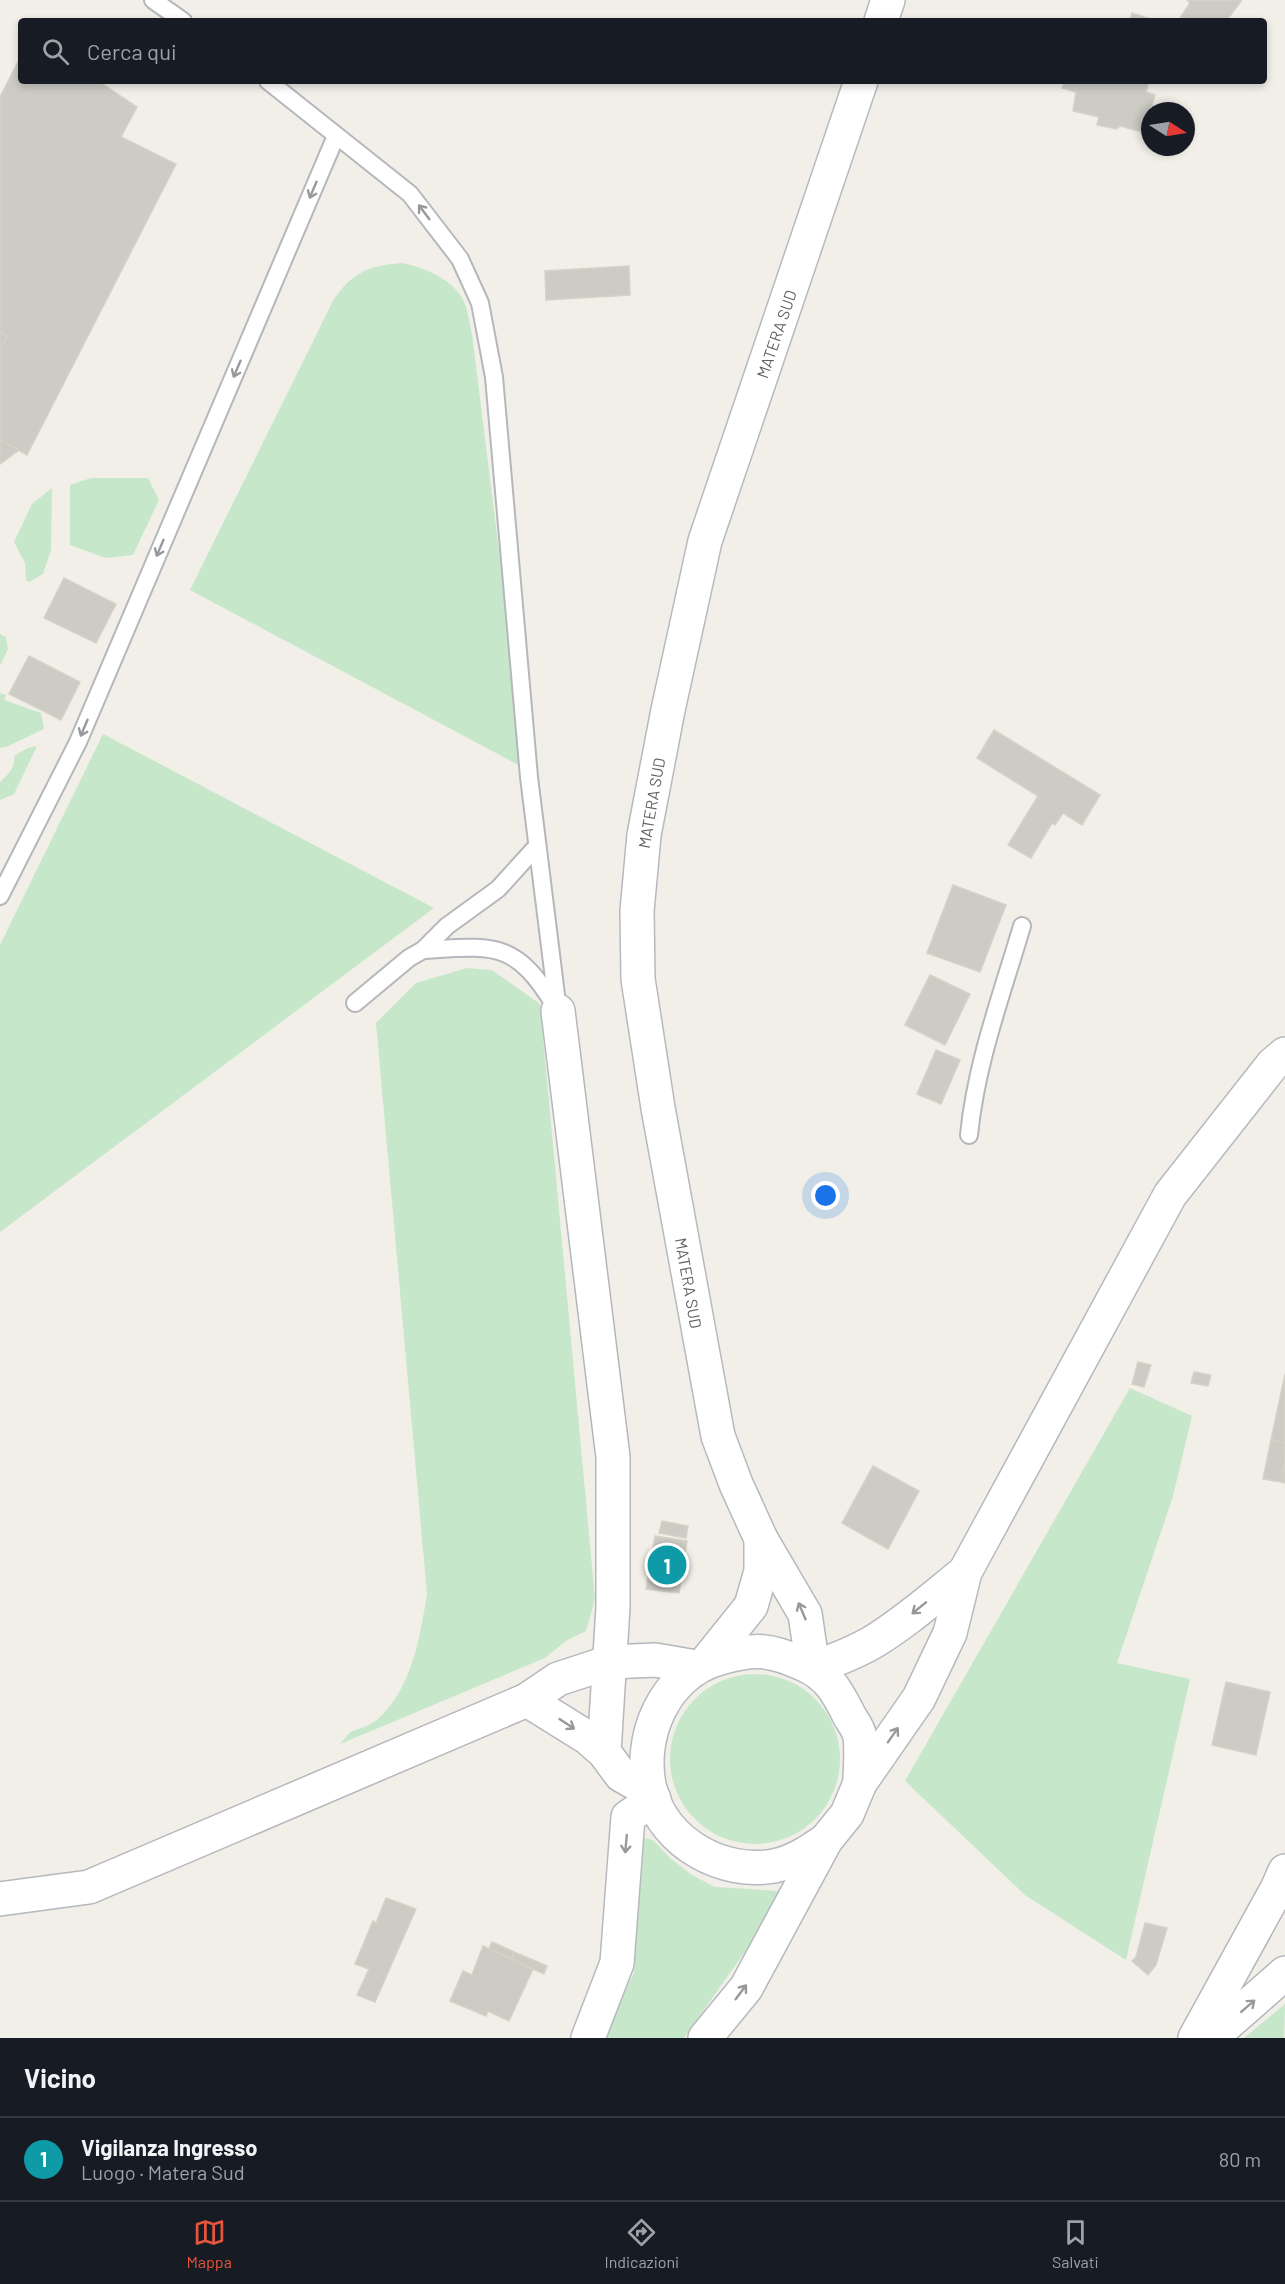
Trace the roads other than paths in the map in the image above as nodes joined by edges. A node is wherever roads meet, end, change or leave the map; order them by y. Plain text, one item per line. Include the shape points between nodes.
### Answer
1 (153, 0) edge
2 (888, 0) edge
3 (179, 18) edge
4 (882, 18) edge
5 (272, 84) edge
6 (860, 84) edge
7 (336, 136) junction
8 (537, 846) junction
9 (0, 896) edge
10 (1022, 926) dead end
11 (423, 950) junction
12 (355, 1003) dead end
13 (558, 1011) junction
14 (1285, 1054) edge
15 (969, 1135) dead end
16 (762, 1539) junction
17 (965, 1572) junction
18 (610, 1662) junction
19 (701, 1664) junction
20 (813, 1668) junction
21 (527, 1700) junction
22 (604, 1752) junction
23 (860, 1783) junction
24 (652, 1796) junction
25 (826, 1840) junction
26 (1285, 1871) edge
27 (0, 1899) edge
28 (1285, 1973) edge
29 (588, 2038) edge
30 (705, 2038) edge
31 (1195, 2038) edge
32 (1211, 2038) edge

1 - 3 lane
2 - 4 street
5 - 7 lane
6 - 16 street, MATERA SUD via 705,541 644,835 637,911 638,979 718,1436
8 -> 7 lane via 494,377 480,303 459,259 411,194
7 -> 9 lane via 78,742
8 - 11 lane via 498,889 447,926
8 - 13 lane
10 - 15 lane via 972,1098
11 - 12 lane
11 - 13 lane via 500,949 522,962
13 - 18 street via 613,1458
14 - 17 street via 1170,1195
16 - 19 street via 761,1571 751,1606
20 -> 16 street, MATERA SUD via 805,1614
17 -> 20 street via 873,1642
23 -> 17 street via 919,1698 950,1634
18 - 19 street
18 - 21 street via 558,1679
18 - 22 street
19 - 20 street via 746,1651 781,1654
19 - 24 street via 676,1684 660,1706 647,1748
20 - 23 street via 836,1687 860,1735
21 -> 22 street
21 - 27 street via 89,1887
22 - 24 street via 621,1775
23 - 25 street via 847,1814
24 - 25 street via 680,1839 718,1862 745,1867 774,1866 799,1858
24 -> 29 street via 628,1817 617,1963
30 -> 25 street via 746,1988
26 - 31 street
32 -> 28 street

